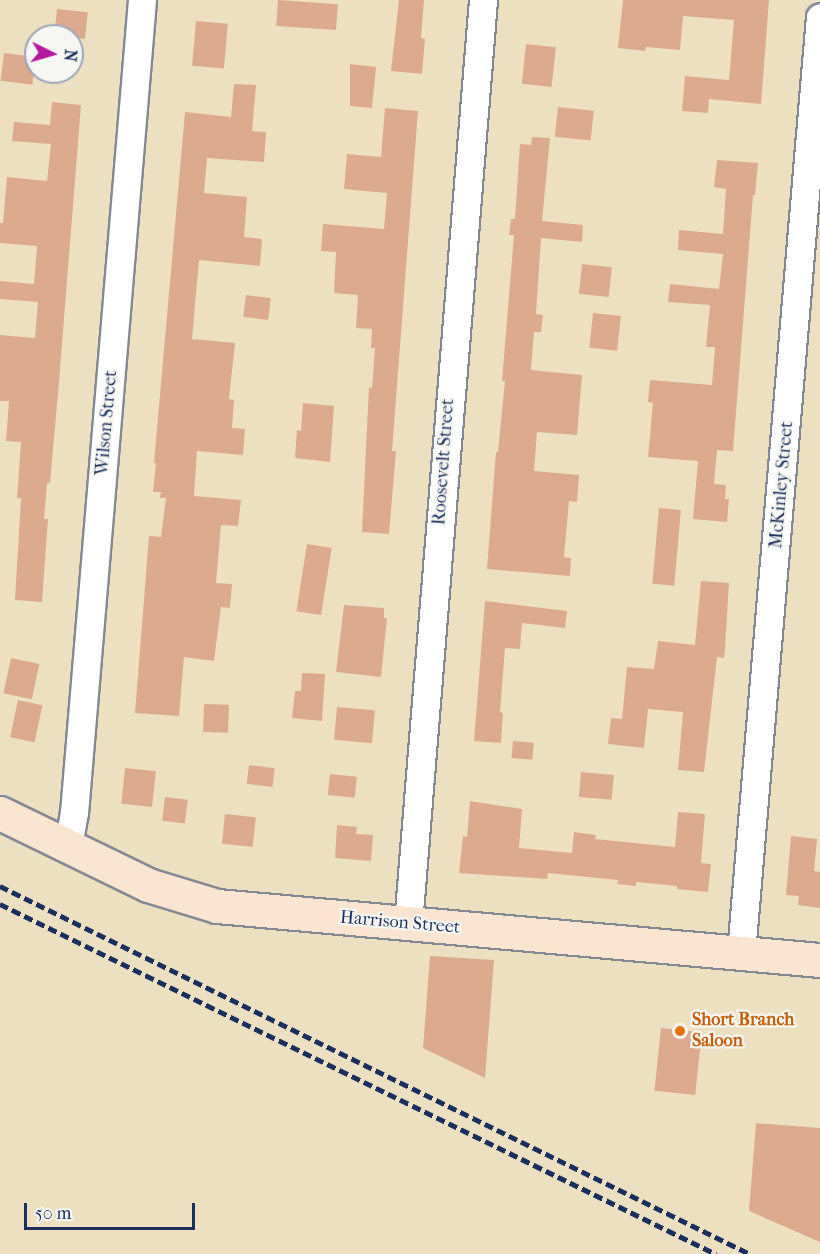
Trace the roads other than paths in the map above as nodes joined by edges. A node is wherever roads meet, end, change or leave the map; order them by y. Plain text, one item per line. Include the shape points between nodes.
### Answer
1 (142, 0) edge
2 (483, 0) edge
3 (820, 17) edge
4 (0, 813) edge
5 (68, 846) junction
6 (408, 924) junction
7 (741, 953) junction
8 (820, 960) edge

1 - 5 street, Wilson Street via 74,813
2 - 6 street, Roosevelt Street
3 - 7 street, McKinley Street
4 - 5 main road, Harrison Street
5 - 6 main road, Harrison Street via 148,885 217,906
6 - 7 main road, Harrison Street
7 - 8 main road, Harrison Street

